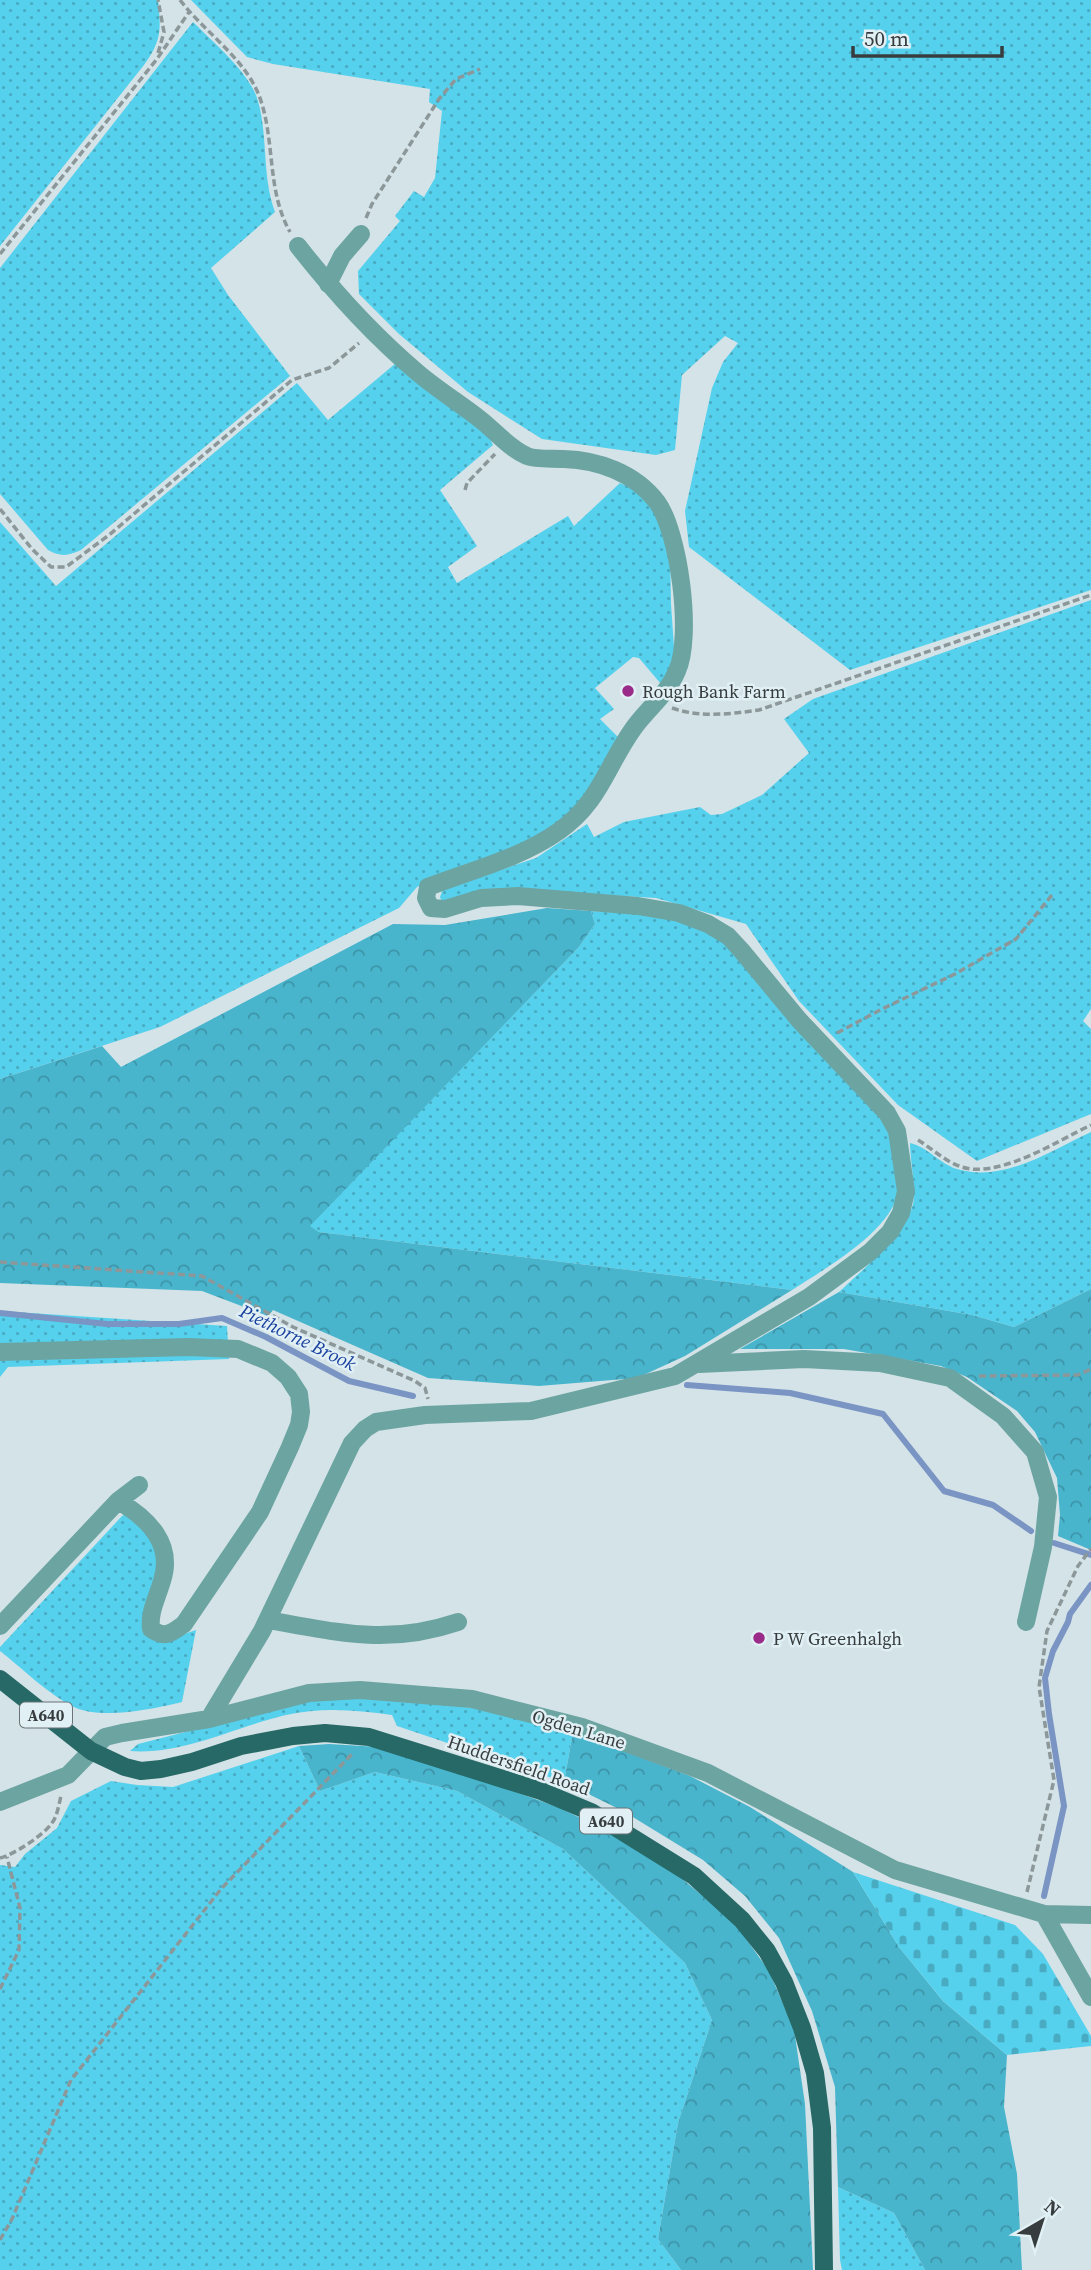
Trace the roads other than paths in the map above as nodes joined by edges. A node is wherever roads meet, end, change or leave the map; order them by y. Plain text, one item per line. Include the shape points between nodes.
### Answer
1 (361, 234) road end
2 (299, 246) road end
3 (328, 284) junction
4 (0, 1352) edge
5 (695, 1364) junction
6 (139, 1485) dead end
7 (118, 1501) junction
8 (267, 1620) junction
9 (458, 1622) dead end
10 (1026, 1622) dead end
11 (0, 1626) edge
12 (0, 1679) edge
13 (209, 1718) junction
14 (91, 1751) junction
15 (0, 1802) edge
16 (1044, 1914) junction
17 (1091, 1915) edge
18 (1091, 1997) edge
19 (824, 2270) edge

1 - 3 street via 342,256
2 - 3 street
3 - 5 street via 419,373 507,443 529,457 605,465 632,478 656,501 669,525 680,575 685,638 678,669 657,703 633,729 596,796 560,831 530,849 428,887 426,898 431,908 518,896 638,906 708,924 728,936 822,1045 877,1100 897,1131 906,1191 890,1232 808,1297
4 - 7 street via 238,1349 272,1363 288,1377 299,1394 301,1412 275,1480 260,1512 184,1624 169,1635 151,1629 150,1617 164,1577 161,1542 153,1526
5 - 8 street via 675,1376 531,1411 376,1422 352,1443
5 - 10 street via 804,1359 880,1363 950,1378 1003,1416 1035,1452 1048,1497 1043,1547
6 - 7 street
7 - 11 street
8 - 9 street via 391,1637
8 - 13 street
12 - 14 main road, Huddersfield Road / A640
13 - 14 street, Ogden Lane via 106,1737
13 - 16 street, Ogden Lane via 309,1693 360,1690 472,1699 582,1727 708,1773 895,1870
14 - 15 street, Ogden Lane via 68,1775
14 - 19 main road, Huddersfield Road / A640 via 141,1771 293,1736 362,1736 541,1791 591,1812 694,1876 742,1920 766,1951 802,2028 815,2073 822,2129
16 - 17 street, Ogden Lane
16 - 18 street

